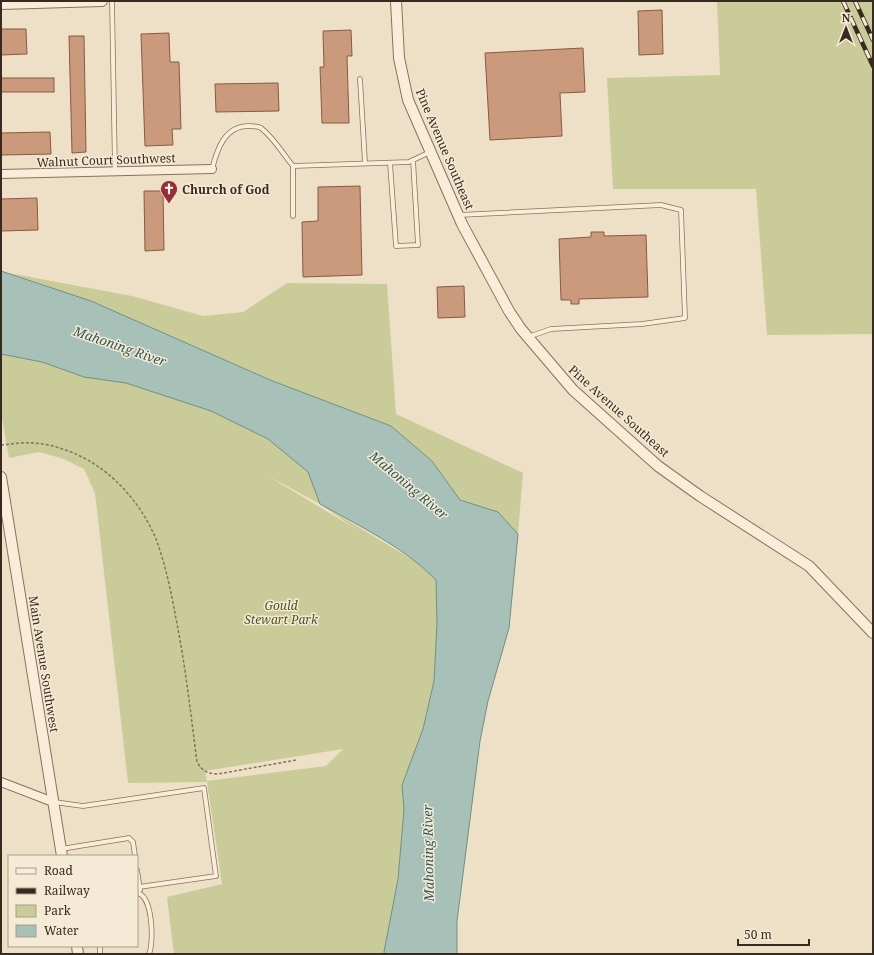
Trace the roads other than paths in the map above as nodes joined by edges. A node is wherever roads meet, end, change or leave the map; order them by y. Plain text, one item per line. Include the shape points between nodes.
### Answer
1 (102, 1) edge
2 (112, 1) edge
3 (396, 1) edge
4 (1, 4) edge
5 (360, 79) dead end
6 (430, 152) junction
7 (413, 160) junction
8 (390, 162) junction
9 (365, 164) junction
10 (293, 166) junction
11 (212, 169) joint
12 (115, 171) junction
13 (1, 174) edge
14 (459, 215) junction
15 (293, 216) dead end
16 (528, 337) junction
17 (1, 477) edge
18 (873, 633) edge
19 (1, 782) edge
20 (53, 802) junction
21 (61, 852) edge
22 (135, 855) edge
23 (138, 878) edge
24 (139, 887) junction
25 (138, 893) edge
26 (149, 954) edge

1 - 4 street
2 - 12 lane
3 - 6 street, Pine Avenue Southeast via 398,58 402,79
5 - 9 lane
6 - 7 lane
6 - 14 street, Pine Avenue Southeast
7 - 8 lane
7 - 8 lane via 418,245 396,246
8 - 9 lane
9 - 10 lane
10 - 11 lane via 259,127 247,126 237,128 226,136 218,149
10 - 15 lane
11 - 12 street, Walnut Court Southwest
12 - 13 street, Walnut Court Southwest
14 - 16 street, Pine Avenue Southeast via 509,311
14 - 16 lane via 661,205 681,210 685,318 642,324 551,329
16 - 18 street, Pine Avenue Southeast via 573,390 658,466 809,566
17 - 20 street, Main Avenue Southwest
19 - 20 street
20 - 21 street, Main Avenue Southwest
20 - 24 lane via 83,806 204,788 216,876
21 - 22 lane via 129,838 133,842
23 - 24 lane
24 - 25 lane
25 - 26 lane via 145,897 149,904 152,947

